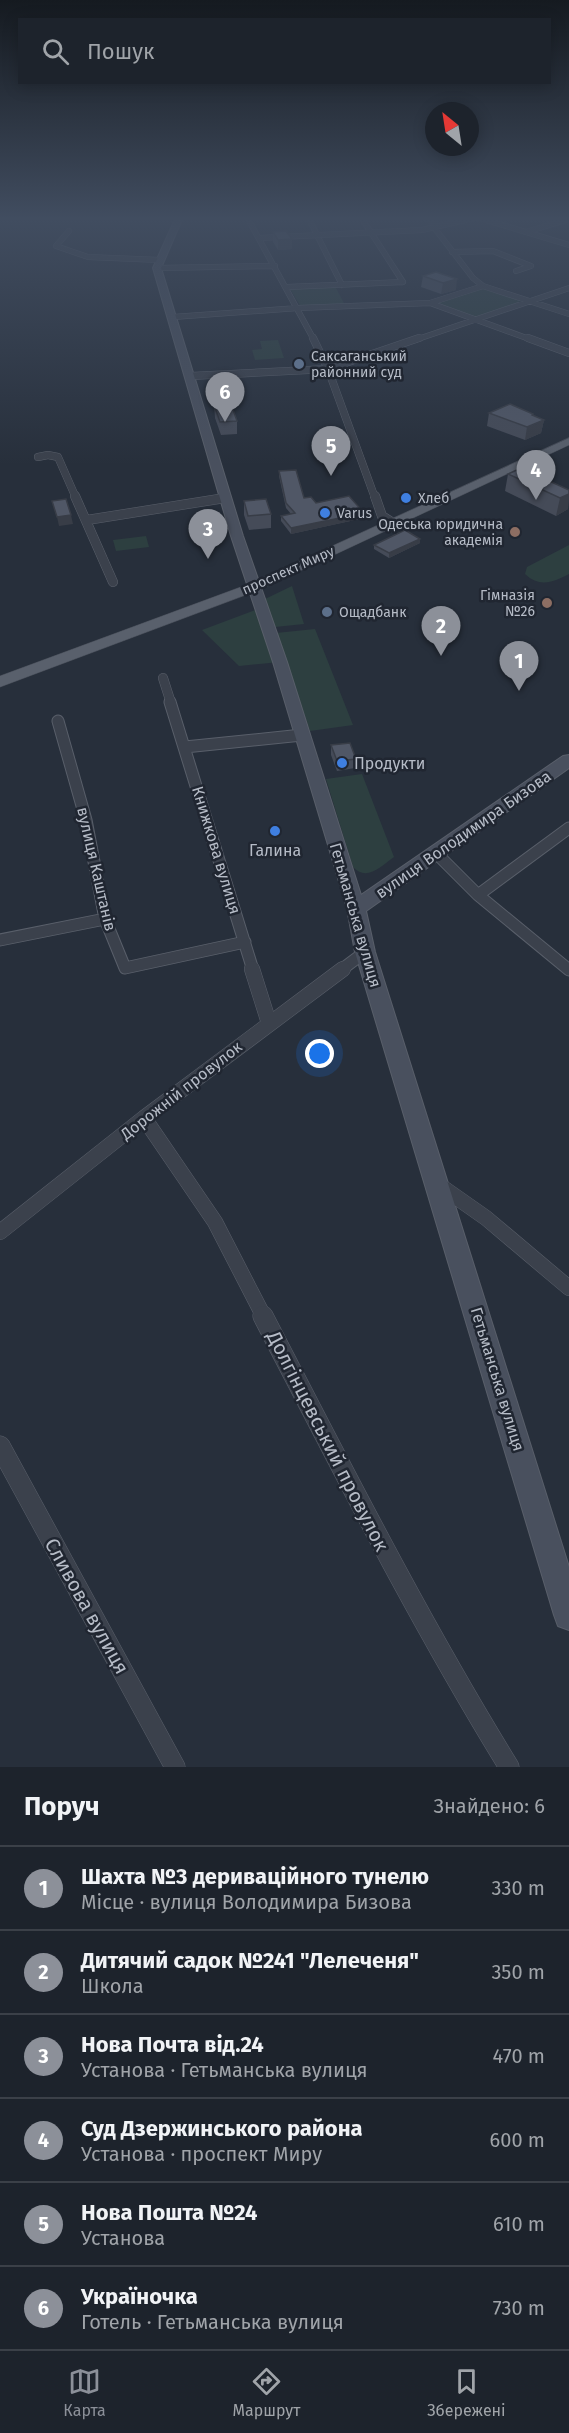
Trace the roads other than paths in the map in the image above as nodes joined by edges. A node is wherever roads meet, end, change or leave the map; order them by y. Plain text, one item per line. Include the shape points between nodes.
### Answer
1 (168, 299) edge
2 (294, 299) edge
3 (441, 299) edge
4 (525, 299) edge
5 (535, 299) edge
6 (530, 301) junction
7 (430, 303) junction
8 (298, 308) junction
9 (569, 314) edge
10 (173, 317) junction
11 (478, 320) junction
12 (569, 353) edge
13 (328, 369) junction
14 (190, 376) junction
15 (569, 441) edge
16 (38, 457) dead end
17 (225, 498) junction
18 (87, 520) junction
19 (393, 523) junction
20 (113, 582) dead end
21 (254, 586) junction
22 (164, 678) dead end
23 (0, 682) edge
24 (58, 721) dead end
25 (302, 735) junction
26 (185, 747) junction
27 (569, 760) edge
28 (569, 828) edge
29 (436, 853) junction
30 (478, 895) junction
31 (356, 908) junction
32 (105, 920) junction
33 (0, 940) edge
34 (245, 942) junction
35 (365, 952) junction
36 (569, 970) edge
37 (269, 1023) junction
38 (144, 1118) junction
39 (438, 1185) junction
40 (0, 1232) edge
41 (569, 1288) edge
42 (0, 1446) edge
43 (569, 1615) edge
44 (175, 1767) edge
45 (509, 1767) edge

1 - 10 street, Гетьманська вулиця
2 - 8 street
3 - 7 street
4 - 6 street
5 - 6 street
6 - 9 street
6 - 11 street
7 - 8 street
7 - 11 street
8 - 10 street
8 - 13 street
10 - 14 street, Гетьманська вулиця
11 - 12 street
11 - 13 street
13 - 14 street
13 - 19 street via 382,516
14 - 17 street, Гетьманська вулиця
15 - 19 main road, проспект Миру
16 - 18 street via 58,457
17 - 18 street
17 - 21 street, Гетьманська вулиця
18 - 20 street
19 - 21 main road, проспект Миру
21 - 23 main road, проспект Миру
21 - 25 street, Гетьманська вулиця
22 - 26 street, Книжкова вулиця
24 - 32 street, вулиця Каштанів via 86,820
25 - 26 street
25 - 31 street, Гетьманська вулиця
26 - 34 street, Книжкова вулиця
27 - 29 street, вулиця Володимира Бизова
28 - 30 street
29 - 30 street
29 - 31 street, вулиця Володимира Бизова
30 - 36 street
31 - 35 street, Гетьманська вулиця
32 - 33 street
32 - 34 street, вулиця Каштанів via 125,968
34 - 37 street, Книжкова вулиця
35 - 37 street, Дорожній провулок
35 - 39 street, Гетьманська вулиця
37 - 38 street, Дорожній провулок
38 - 40 street, Дорожній провулок
38 - 45 street, Долгінцевський провулок via 215,1222 402,1585
39 - 41 street via 486,1218
39 - 43 street, Гетьманська вулиця
42 - 44 street, Сливова вулиця

